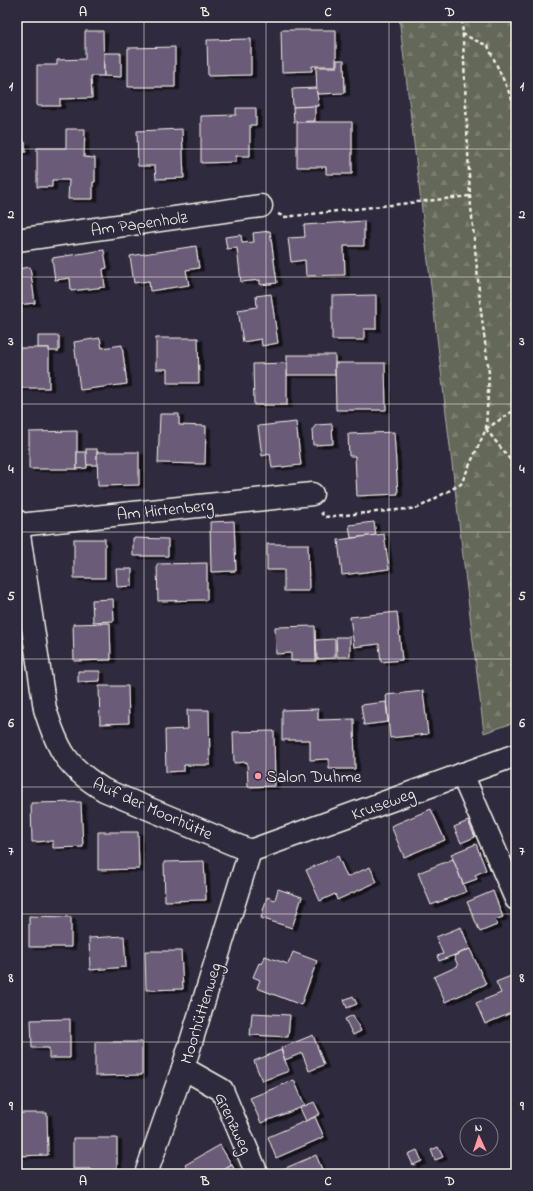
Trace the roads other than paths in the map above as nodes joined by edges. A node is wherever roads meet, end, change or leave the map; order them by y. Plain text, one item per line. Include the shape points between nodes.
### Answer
1 (261, 206) road end
2 (17, 240) edge
3 (312, 494) road end
4 (18, 523) edge
5 (516, 756) edge
6 (462, 774) junction
7 (250, 851) junction
8 (516, 899) edge
9 (183, 1068) junction
10 (146, 1174) edge
11 (257, 1174) edge

1 - 2 street, Am Papenholz
3 - 4 street, Am Hirtenberg
4 - 7 street, Auf der Moorhütte via 45,709 54,739 71,765 104,790
5 - 6 street, Kruseweg
6 - 7 street, Kruseweg
6 - 8 street
7 - 9 street, Moorhüttenweg
9 - 10 street, Moorhüttenweg
9 - 11 street, Grenzweg via 222,1090

